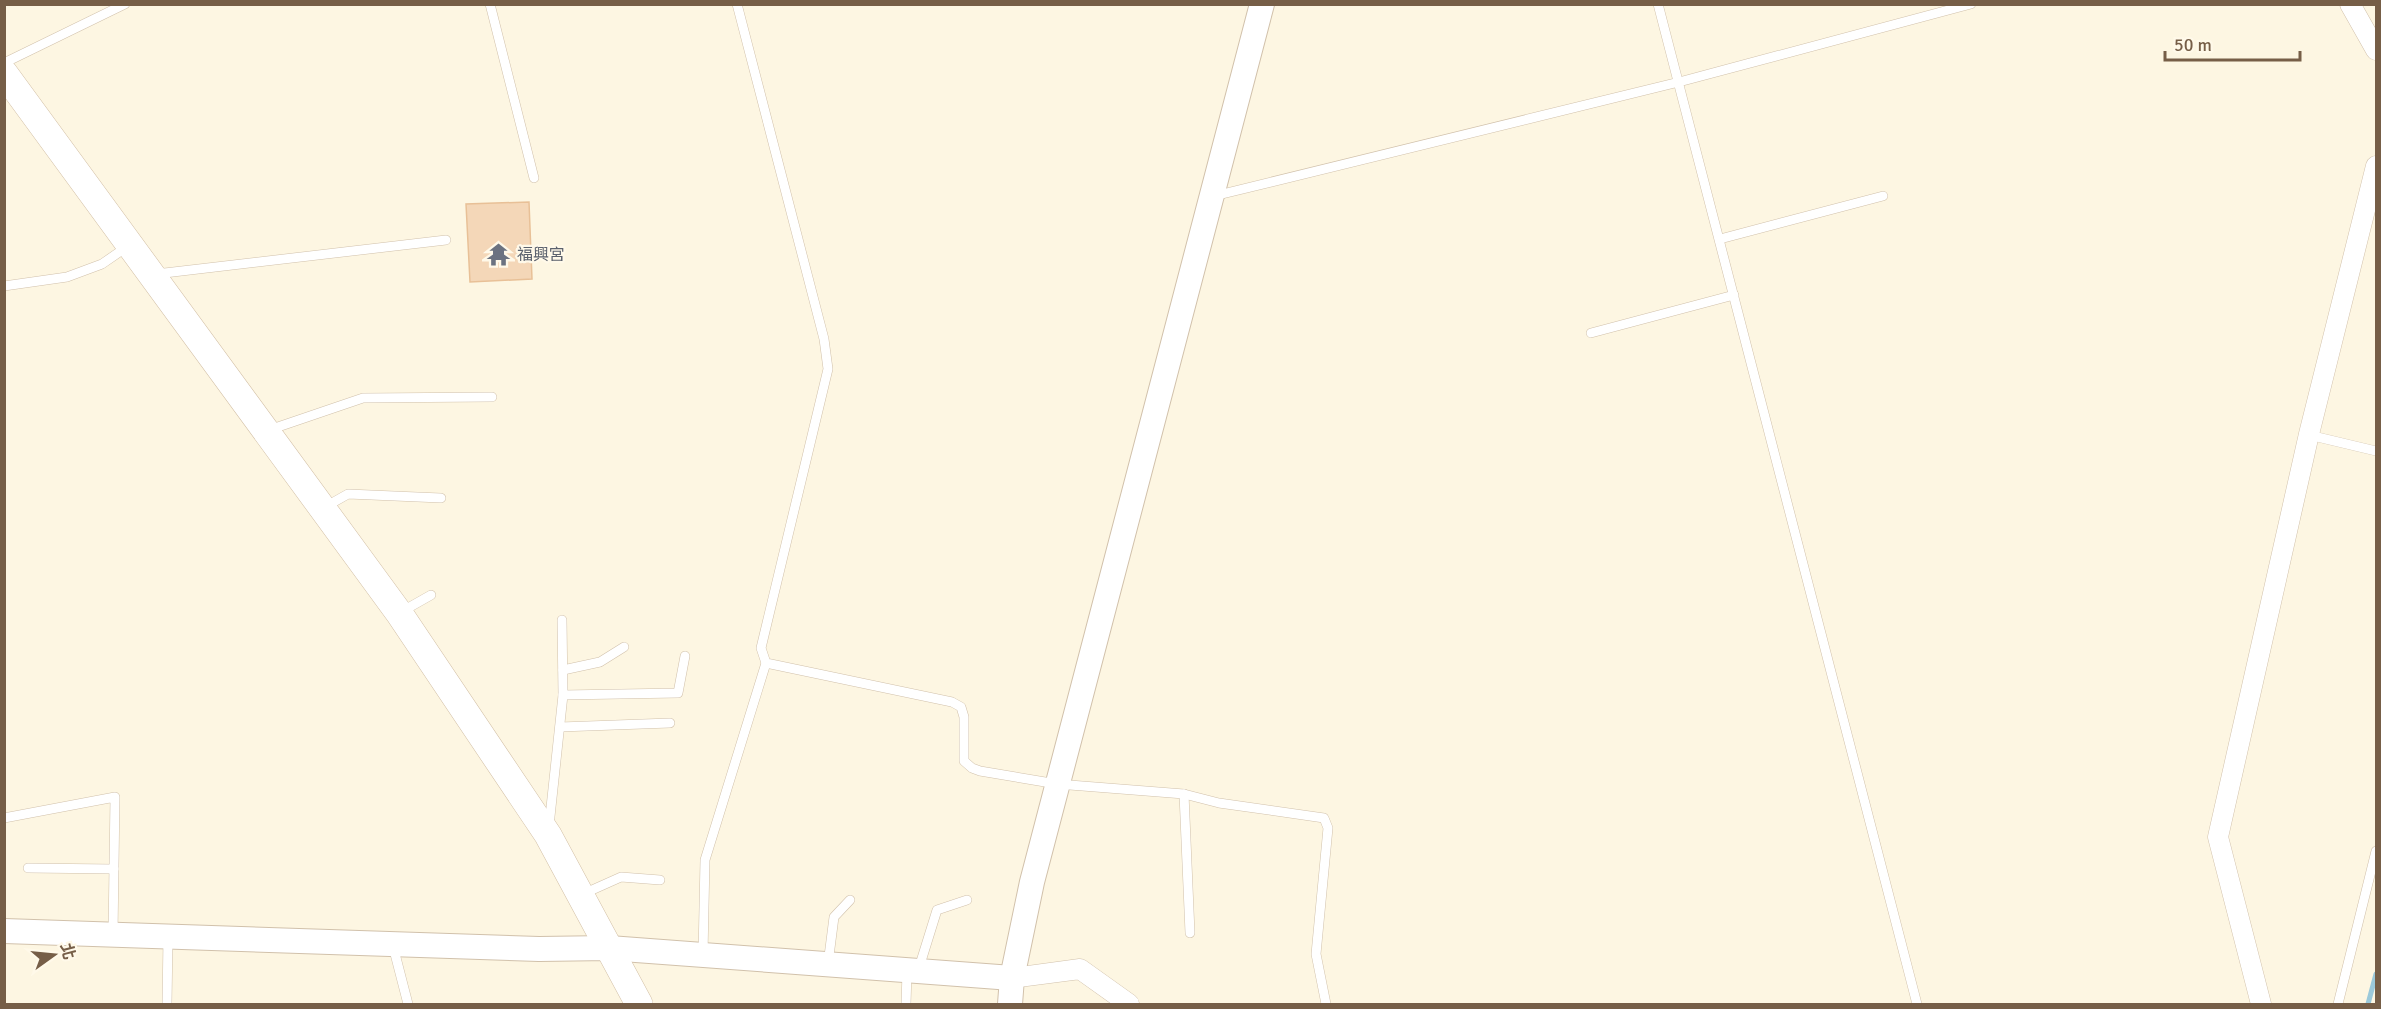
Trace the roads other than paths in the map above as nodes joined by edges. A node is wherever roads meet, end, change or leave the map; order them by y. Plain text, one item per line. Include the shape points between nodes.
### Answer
1 (125, 4) edge
2 (490, 4) edge
3 (737, 4) edge
4 (1262, 4) edge
5 (1658, 4) edge
6 (1971, 4) edge
7 (2350, 4) edge
8 (2376, 50) edge
9 (4, 63) edge
10 (4, 74) edge
11 (1679, 82) junction
12 (2376, 166) edge
13 (534, 178) dead end
14 (1211, 196) junction
15 (1883, 196) dead end
16 (1720, 239) junction
17 (446, 240) dead end
18 (129, 246) junction
19 (150, 275) junction
20 (4, 286) edge
21 (1734, 295) junction
22 (1591, 333) dead end
23 (492, 397) dead end
24 (266, 431) junction
25 (2308, 434) junction
26 (2376, 451) edge
27 (441, 498) dead end
28 (323, 508) junction
29 (431, 595) dead end
30 (399, 613) junction
31 (562, 620) dead end
32 (624, 647) dead end
33 (685, 656) dead end
34 (766, 663) junction
35 (563, 670) junction
36 (563, 695) junction
37 (670, 723) dead end
38 (560, 727) junction
39 (1057, 784) junction
40 (1184, 794) junction
41 (4, 818) edge
42 (548, 835) junction
43 (2376, 851) edge
44 (28, 868) dead end
45 (114, 869) junction
46 (660, 880) dead end
47 (581, 895) junction
48 (850, 900) dead end
49 (967, 900) dead end
50 (4, 931) edge
51 (1190, 933) dead end
52 (113, 934) junction
53 (168, 936) junction
54 (392, 944) junction
55 (609, 948) junction
56 (703, 954) junction
57 (828, 964) junction
58 (913, 970) junction
59 (1012, 978) junction
60 (167, 1005) edge
61 (408, 1005) edge
62 (639, 1005) edge
63 (906, 1005) edge
64 (1010, 1005) edge
65 (1129, 1005) edge
66 (1326, 1005) edge
67 (1917, 1005) edge
68 (2261, 1005) edge
69 (2338, 1005) edge

1 - 9 lane
2 - 13 lane
3 - 34 lane via 824,339 828,369 761,648
4 - 14 street
5 - 11 lane
6 - 11 lane
7 - 8 street
10 - 18 main road
11 - 14 lane
11 - 16 lane
12 - 25 street
14 - 39 street
15 - 16 lane
16 - 21 lane
17 - 19 lane
18 - 19 main road
18 - 20 lane via 102,264 67,277
19 - 24 main road
21 - 22 lane
21 - 67 lane
23 - 24 lane via 363,398
24 - 28 main road
25 - 26 lane
25 - 68 street via 2218,837
27 - 28 lane via 348,494
28 - 30 main road
29 - 30 lane
30 - 42 main road
31 - 35 lane
32 - 35 lane via 600,663
33 - 36 lane via 678,693
34 - 39 lane via 952,702 961,707 964,761 972,768
34 - 56 lane via 705,860
35 - 36 lane
36 - 38 lane
37 - 38 lane
38 - 42 lane
39 - 40 lane
39 - 59 street
40 - 51 lane
40 - 66 lane via 1218,803 1324,818 1328,828 1316,954
41 - 45 lane via 115,797
42 - 47 main road
43 - 69 lane
44 - 45 lane
45 - 52 lane
46 - 47 lane via 621,877
47 - 55 main road
48 - 57 lane via 834,917
49 - 58 lane via 937,910
50 - 52 street
52 - 53 street
53 - 54 street
53 - 60 lane
54 - 55 street
54 - 61 lane
55 - 56 street
55 - 62 main road
56 - 57 street
57 - 58 street
58 - 59 street
58 - 63 lane
59 - 64 street
59 - 65 street via 1080,969

